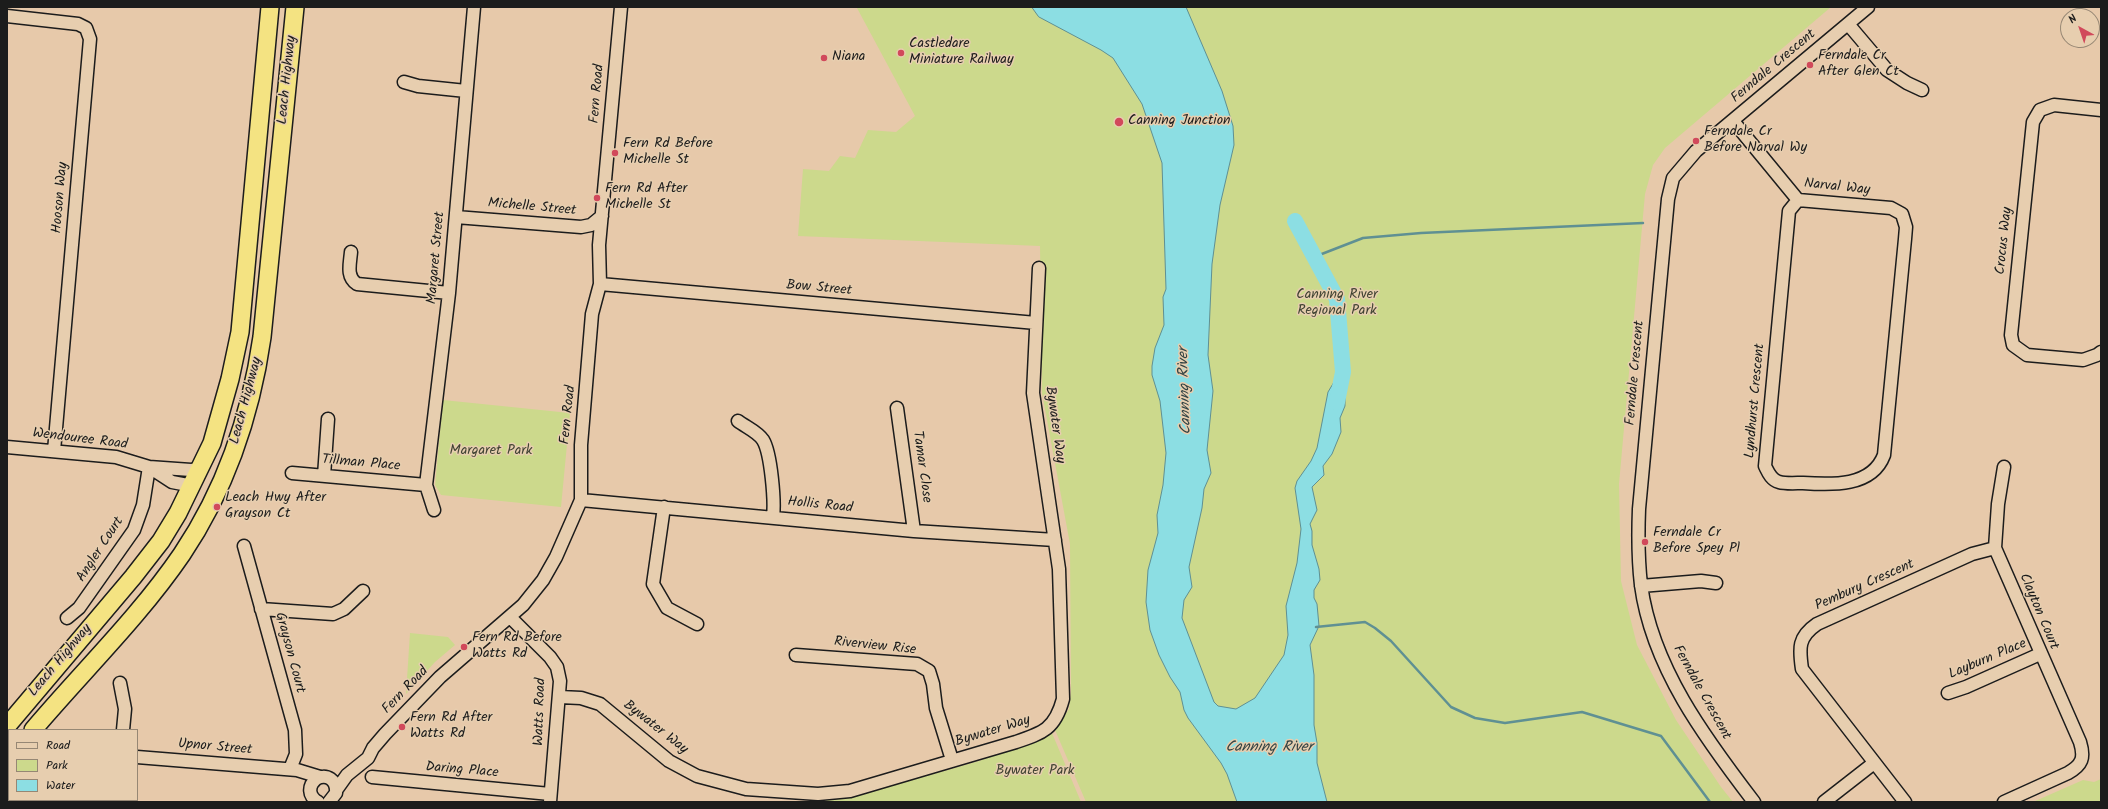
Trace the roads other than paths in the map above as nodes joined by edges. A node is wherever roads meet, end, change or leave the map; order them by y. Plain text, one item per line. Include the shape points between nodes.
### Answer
1 (270, 7) edge
2 (295, 7) edge
3 (474, 7) edge
4 (621, 7) edge
5 (1868, 7) edge
6 (7, 16) edge
7 (1848, 24) junction
8 (404, 82) dead end
9 (1922, 90) dead end
10 (466, 92) junction
11 (2101, 110) edge
12 (1733, 121) junction
13 (1798, 200) junction
14 (1902, 214) joint
15 (602, 216) junction
16 (456, 217) junction
17 (351, 252) dead end
18 (1039, 268) dead end
19 (600, 284) junction
20 (449, 293) junction
21 (1036, 323) junction
22 (2101, 352) edge
23 (249, 400) junction
24 (897, 408) dead end
25 (328, 419) dead end
26 (738, 422) dead end
27 (7, 447) edge
28 (54, 451) junction
29 (149, 467) junction
30 (2004, 467) dead end
31 (201, 469) junction
32 (292, 473) dead end
33 (324, 476) junction
34 (426, 485) junction
35 (193, 486) junction
36 (581, 500) junction
37 (664, 507) junction
38 (434, 510) dead end
39 (773, 517) junction
40 (914, 531) junction
41 (1055, 540) junction
42 (244, 546) dead end
43 (1995, 548) junction
44 (1716, 583) dead end
45 (1641, 586) junction
46 (363, 591) dead end
47 (261, 609) junction
48 (510, 617) junction
49 (67, 618) dead end
50 (697, 624) dead end
51 (796, 654) dead end
52 (2040, 654) junction
53 (120, 683) dead end
54 (1948, 693) dead end
55 (560, 697) junction
56 (7, 726) edge
57 (34, 729) edge
58 (123, 729) edge
59 (373, 748) junction
60 (138, 756) edge
61 (952, 760) junction
62 (1874, 763) junction
63 (290, 769) junction
64 (323, 777) junction
65 (372, 778) dead end
66 (337, 789) junction
67 (310, 793) edge
68 (795, 797) edge
69 (550, 798) edge
70 (318, 802) edge
71 (329, 802) edge
72 (1754, 802) edge
73 (1824, 802) edge
74 (1905, 802) edge
75 (2004, 802) edge

1 - 31 highway, Leach Highway via 240,332 219,421
2 - 23 highway, Leach Highway via 262,337 259,362
3 - 10 street, Margaret Street
4 - 15 street, Fern Road
5 - 7 street, Ferndale Crescent
6 - 28 street, Hooson Way via 78,24 86,28 90,39
7 - 9 street via 1887,70
7 - 12 street, Ferndale Crescent
8 - 10 street
10 - 16 street, Margaret Street
11 - 22 street, Crocus Way via 2054,105 2040,110 2033,122 2011,335 2013,345 2027,355 2083,360
12 - 13 street, Narval Way
12 - 45 street, Ferndale Crescent via 1684,163 1670,187 1638,509
13 - 14 street, Narval Way via 1891,208
13 - 14 street, Lyndhurst Crescent via 1789,211 1765,466 1769,476 1778,482 1844,484 1872,473 1881,464 1884,455 1905,239 1906,227
15 - 16 street, Michelle Street via 591,225 580,227
15 - 19 street, Fern Road via 599,245
16 - 20 street, Margaret Street
17 - 20 street via 349,274 357,284
18 - 21 street, Bywater Way
19 - 21 street, Bow Street
19 - 36 street, Fern Road via 592,314 580,445
20 - 34 street, Margaret Street
21 - 41 street, Bywater Way via 1033,393
23 - 35 highway via 213,476
23 - 57 highway, Leach Highway via 237,443 212,503 182,553 143,604
24 - 40 street, Tamar Close
25 - 33 street
26 - 39 street via 759,435 766,446 774,498
27 - 28 street, Wendouree Road
28 - 29 street, Wendouree Road via 116,457
29 - 31 street, Wendouree Road
29 - 35 street, Wendouree Road via 172,482
29 - 49 street, Angler Court via 143,505 134,530 79,608
30 - 43 street, Clayton Court via 1995,527
31 - 35 highway, Leach Highway
32 - 33 street, Tillman Place
33 - 34 street, Tillman Place
34 - 38 street, Margaret Street
35 - 56 highway, Leach Highway via 161,541
36 - 37 street, Hollis Road
36 - 48 street, Fern Road via 552,566 536,590
37 - 39 street, Hollis Road
37 - 50 street via 653,584 667,608
39 - 40 street, Hollis Road
40 - 41 street, Hollis Road
41 - 61 street, Bywater Way via 1059,568 1063,699 1059,713 1049,728 1038,734
42 - 47 street, Grayson Court
43 - 52 street, Clayton Court
43 - 62 street, Pembury Crescent via 1972,554 1817,624 1810,629 1799,647 1802,669
44 - 45 street via 1702,581
45 - 72 street, Ferndale Crescent via 1655,639 1680,693 1700,728
46 - 47 street via 344,609 333,614
47 - 63 street, Grayson Court via 295,730 296,754
48 - 55 street, Watts Road via 557,667
48 - 59 street, Fern Road via 440,677
51 - 61 street, Riverview Rise via 917,664 928,671
52 - 54 street, Layburn Place
52 - 75 street, Clayton Court via 2080,742 2082,762 2068,774
53 - 58 street via 125,709
55 - 68 street, Bywater Way via 581,698 600,704 669,761 697,776 746,789
55 - 69 street, Watts Road
59 - 64 street, Fern Road via 346,768
59 - 66 street, Fern Road via 368,758 347,774
60 - 63 street, Upnor Street
61 - 68 street, Bywater Way via 850,791
62 - 73 street
62 - 74 street, Pembury Crescent
63 - 64 street, Upnor Street
63 - 67 street
64 - 66 street via 333,781
64 - 67 street, Fern Road via 316,779
65 - 69 street, Daring Place
66 - 71 street, Fern Road via 335,797
67 - 70 street

